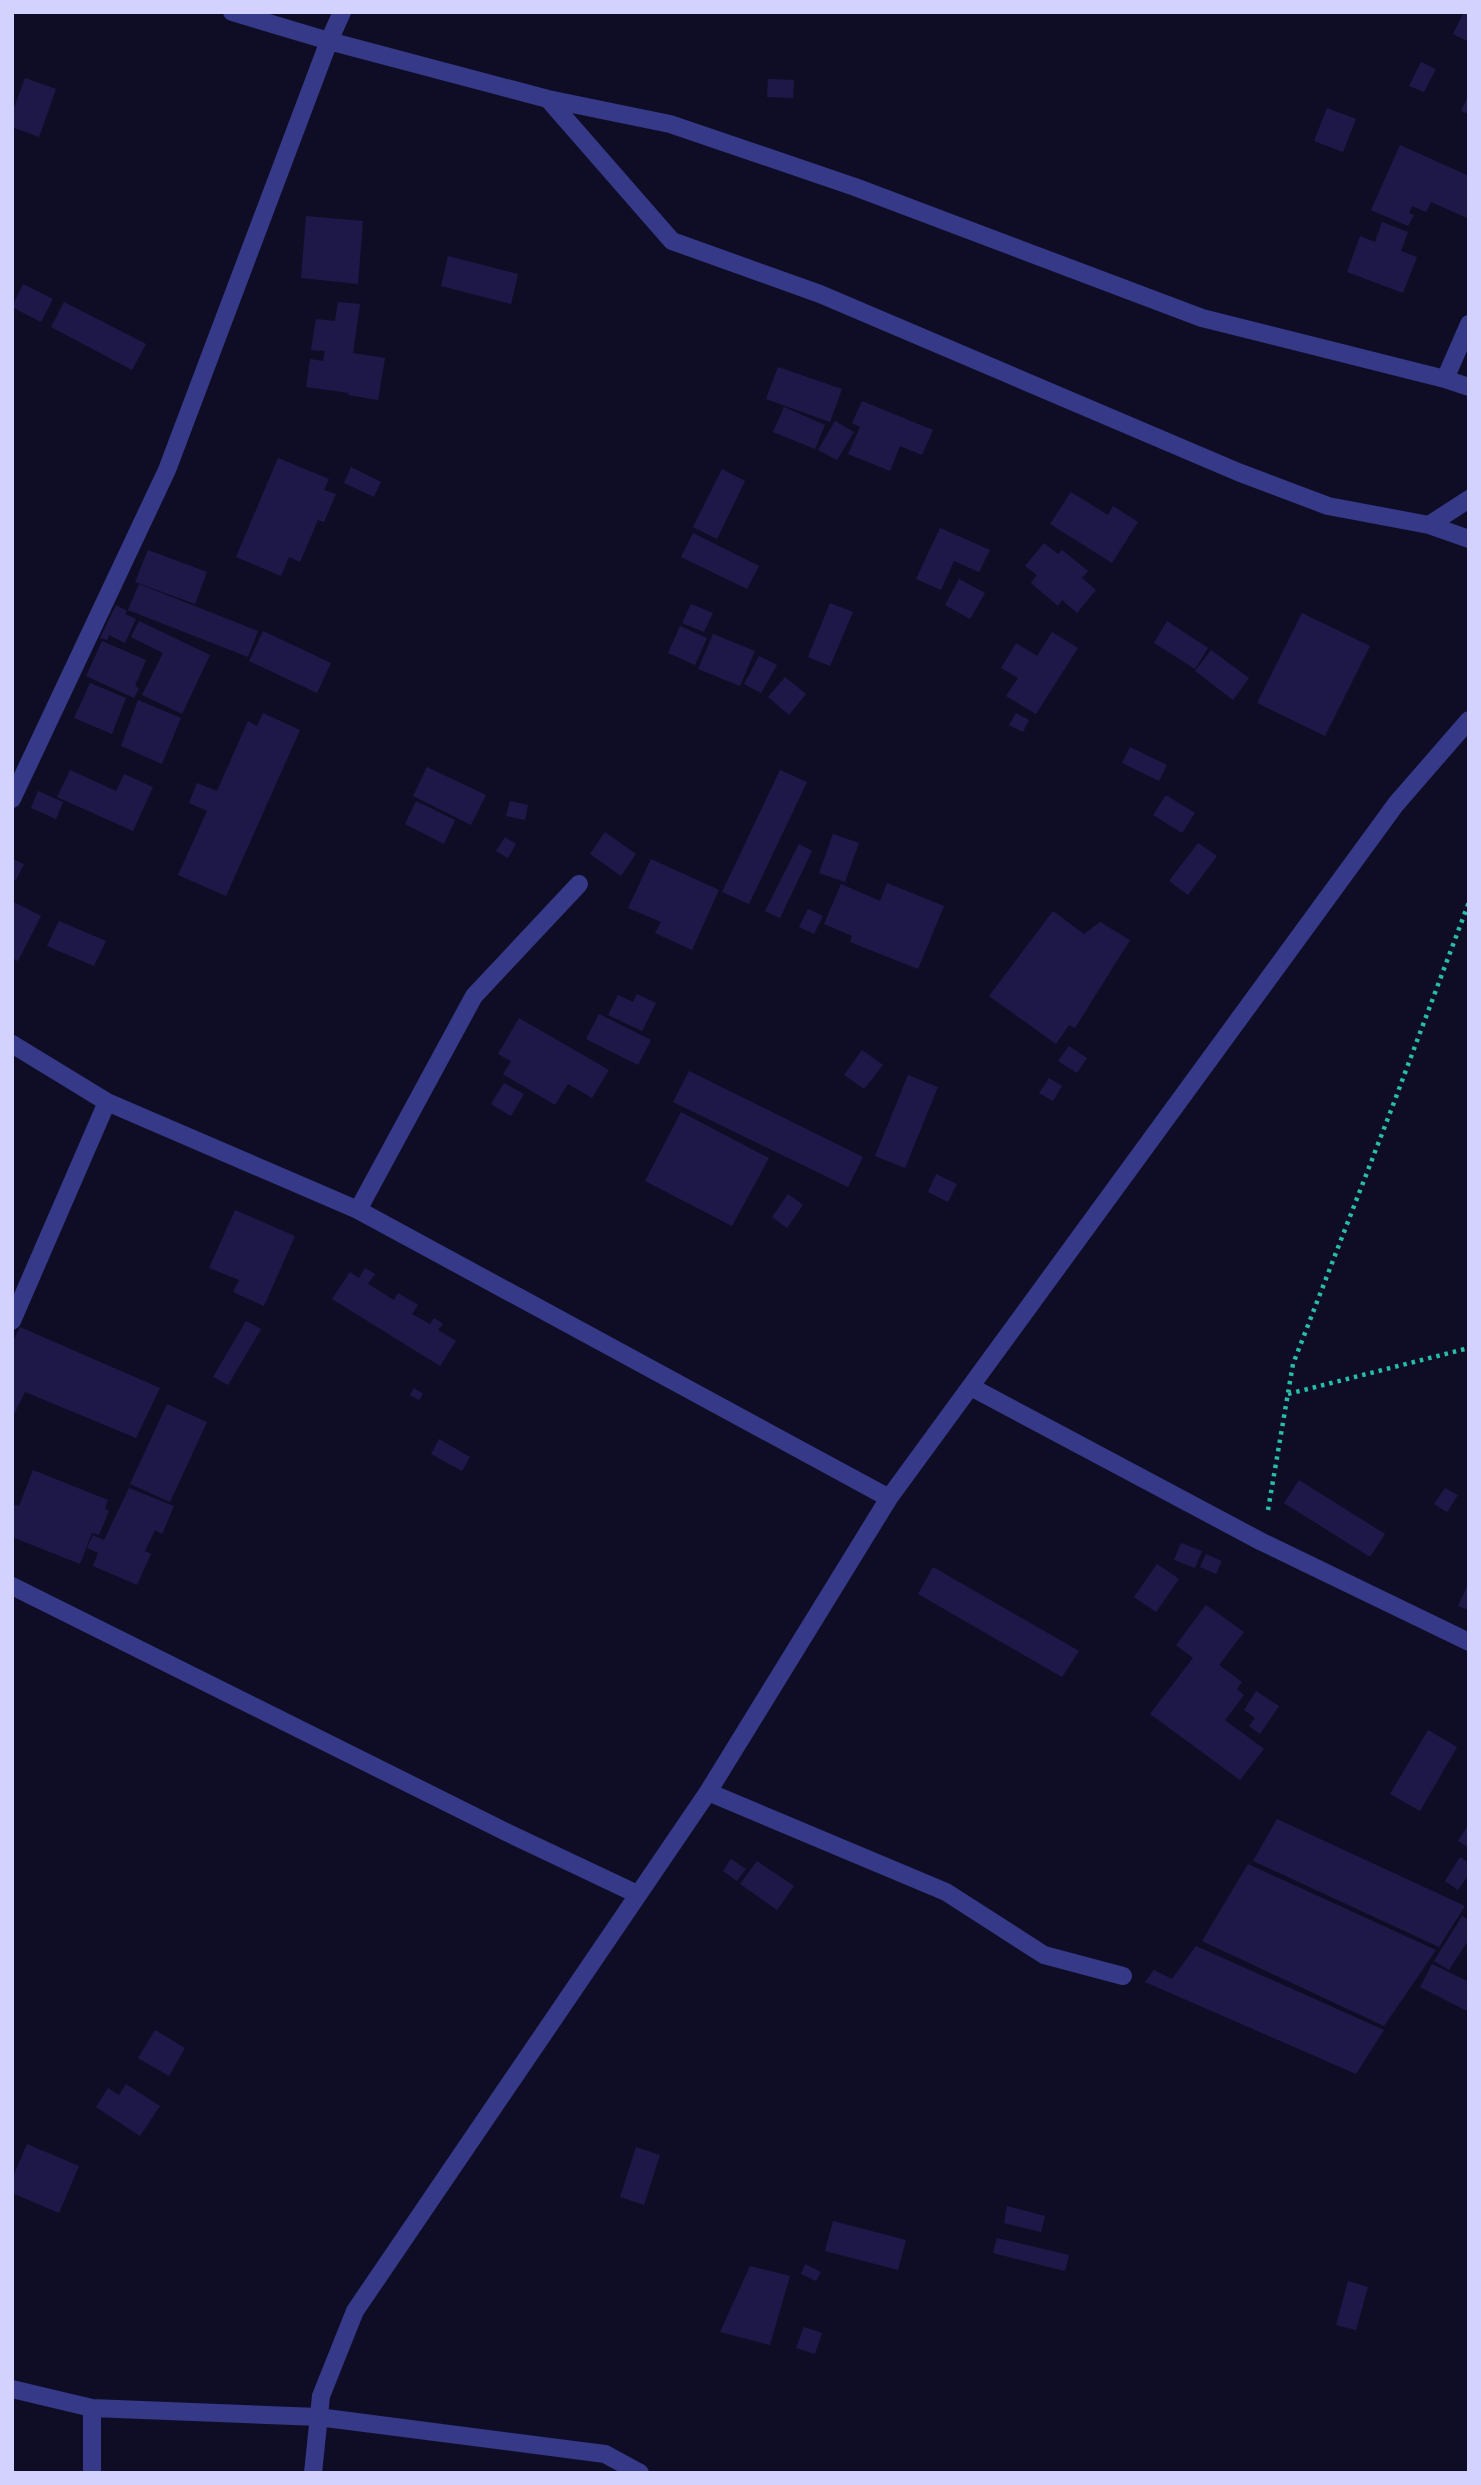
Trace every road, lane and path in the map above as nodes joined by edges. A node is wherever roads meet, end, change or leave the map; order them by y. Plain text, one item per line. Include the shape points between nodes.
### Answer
1 (232, 12) edge
2 (342, 12) edge
3 (329, 41) junction
4 (548, 99) junction
5 (1469, 324) edge
6 (1445, 379) junction
7 (1469, 387) edge
8 (1469, 499) edge
9 (1429, 525) junction
10 (1469, 539) edge
11 (1469, 720) edge
12 (12, 799) edge
13 (579, 884) dead end
14 (1469, 901) edge
15 (12, 1044) edge
16 (107, 1102) junction
17 (358, 1210) junction
18 (12, 1321) edge
19 (1469, 1348) edge
20 (971, 1387) junction
21 (1288, 1394) junction
22 (889, 1498) junction
23 (1262, 1542) junction
24 (12, 1586) edge
25 (1469, 1642) edge
26 (708, 1792) junction
27 (637, 1894) junction
28 (1123, 1976) dead end
29 (12, 2389) edge
30 (92, 2408) junction
31 (318, 2417) junction
32 (92, 2473) edge
33 (313, 2473) edge
34 (640, 2473) edge

1 - 3 street
2 - 3 street
3 - 4 street
3 - 12 street via 167,470
4 - 6 street via 670,124 855,187 1202,318
4 - 9 street via 672,242 820,293 1328,506
5 - 6 street
6 - 7 street
8 - 9 street
9 - 10 street
11 - 20 street via 1396,804
13 - 17 street via 474,996
14 - 21 path via 1293,1364
15 - 16 street
16 - 17 street
16 - 18 street
17 - 22 street
19 - 21 path
20 - 22 street
20 - 23 street
21 - 23 path
22 - 26 street
23 - 25 street
24 - 27 street
26 - 27 street
26 - 28 street via 946,1892 1044,1955
27 - 31 street via 355,2311 321,2396
29 - 30 street
30 - 31 street
30 - 32 street
31 - 33 street
31 - 34 street via 606,2454

